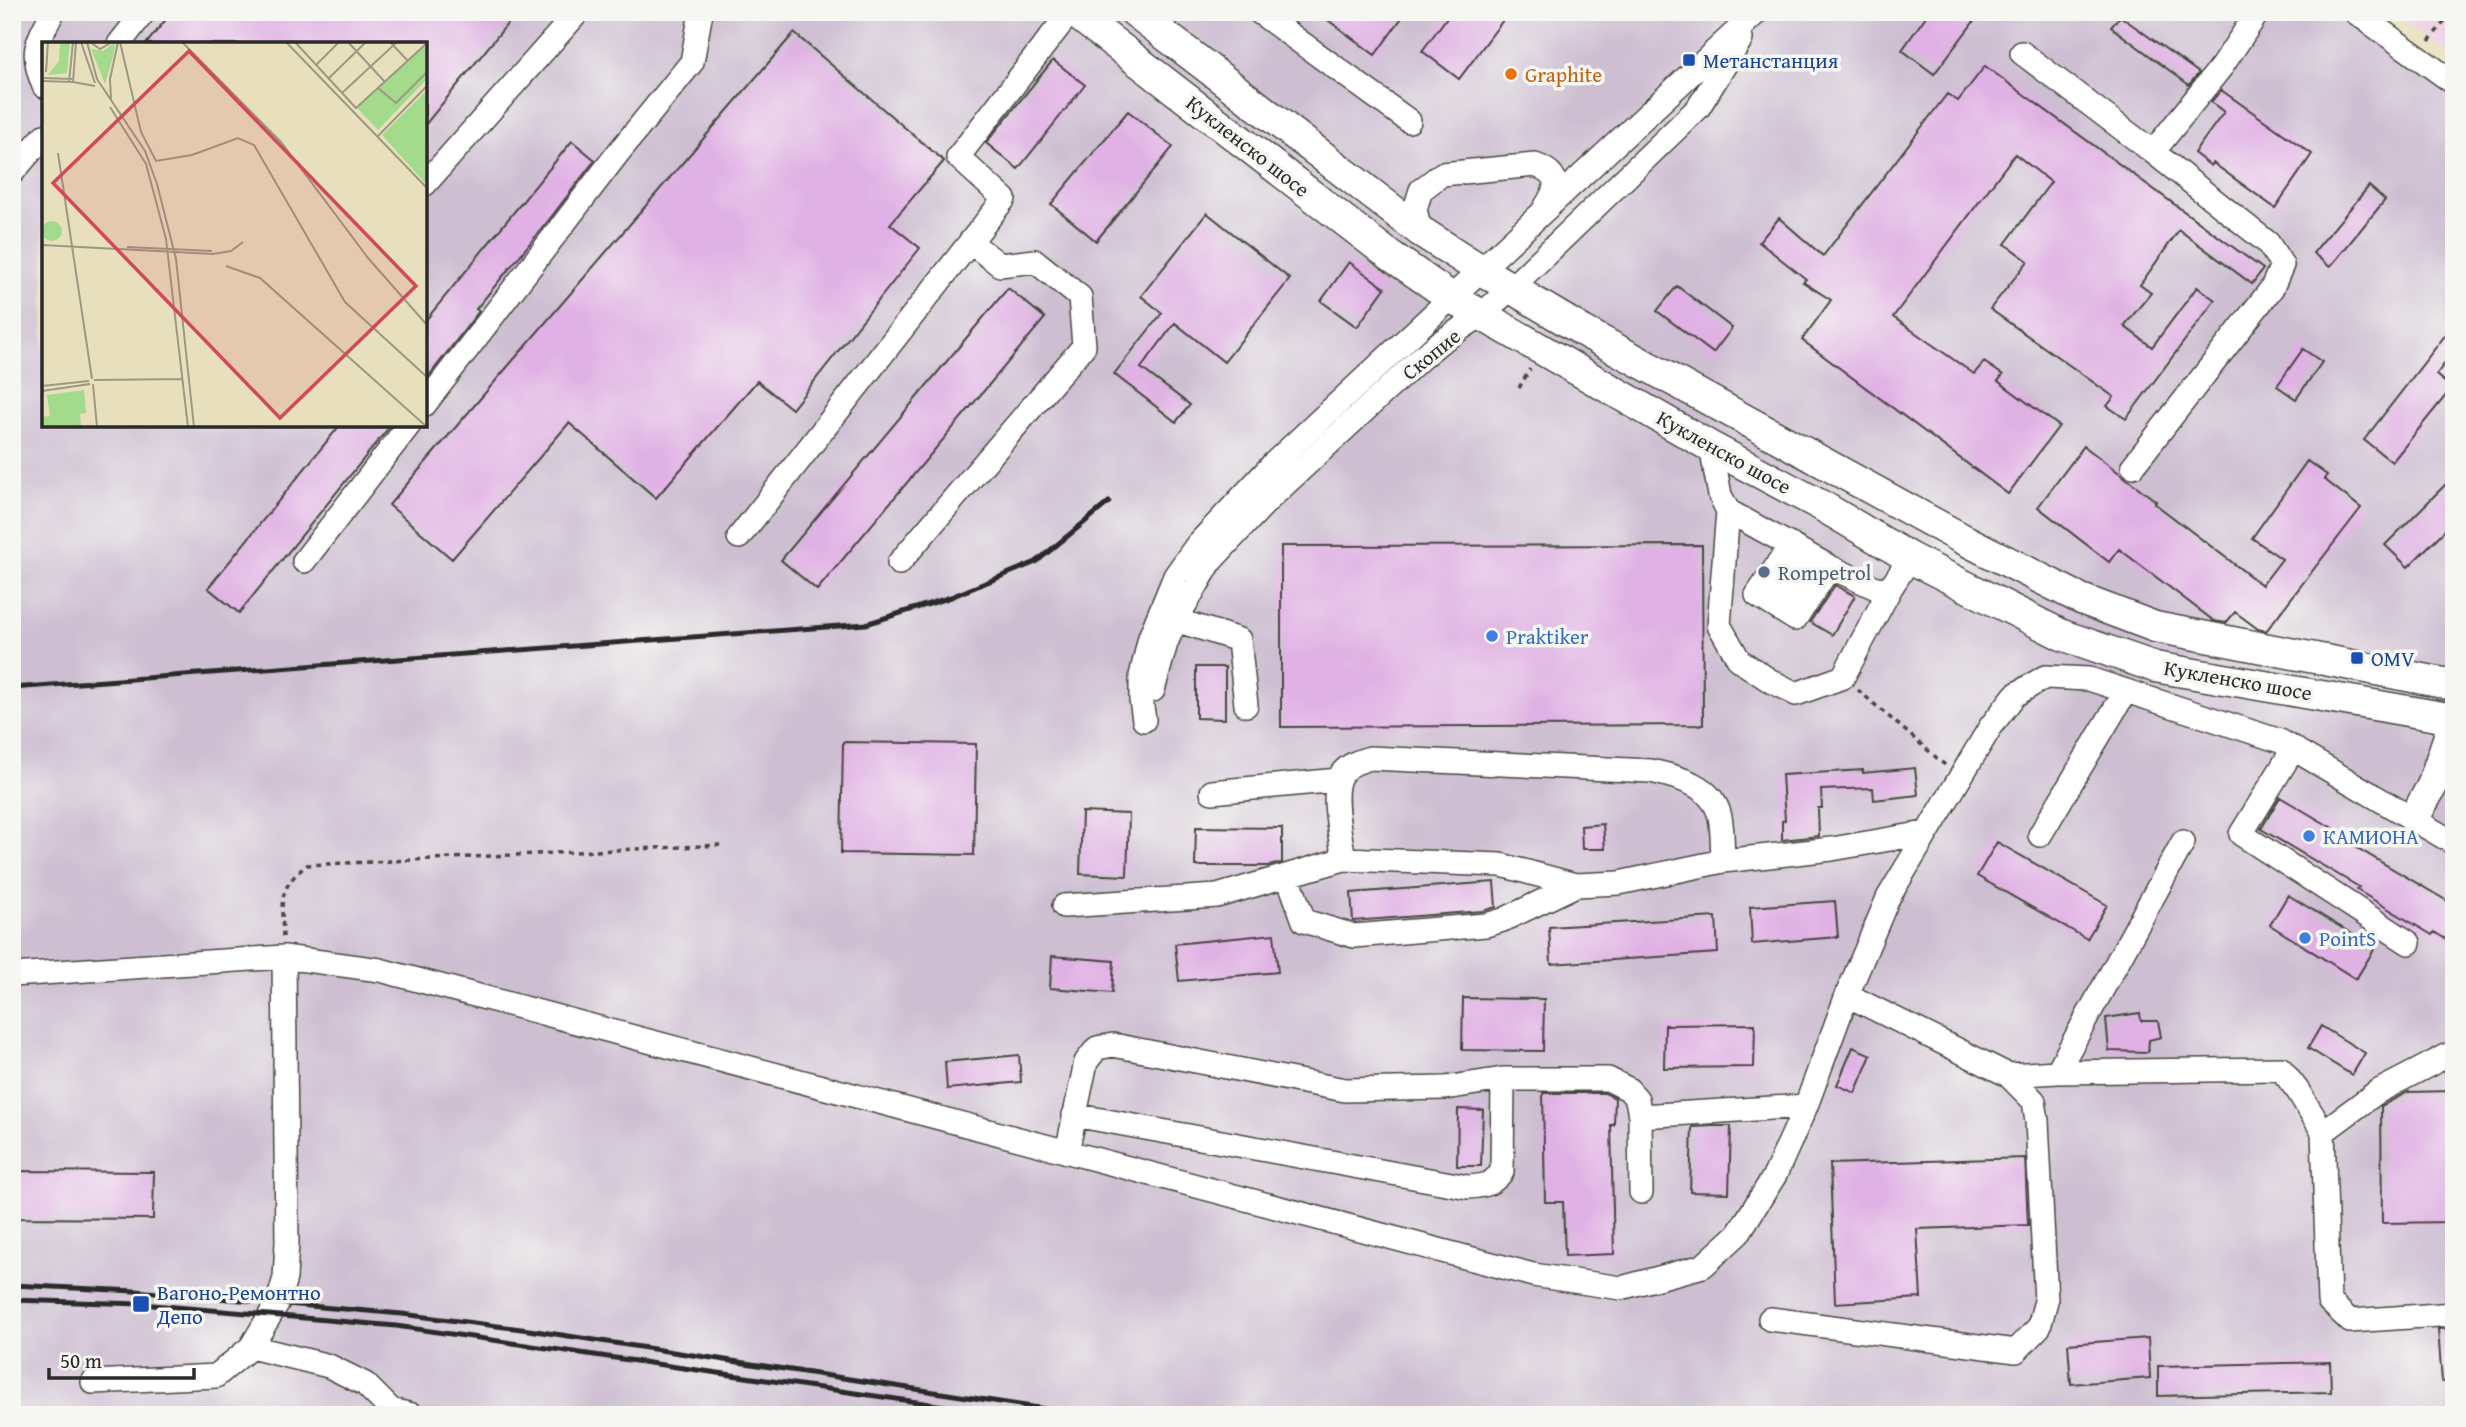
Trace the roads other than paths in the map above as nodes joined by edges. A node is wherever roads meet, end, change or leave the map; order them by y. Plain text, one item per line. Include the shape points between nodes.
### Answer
1 (52, 12) edge
2 (144, 12) edge
3 (578, 12) edge
4 (701, 12) edge
5 (1072, 12) edge
6 (1135, 12) edge
7 (1259, 12) edge
8 (1757, 12) edge
9 (2258, 12) edge
10 (2355, 12) edge
11 (120, 42) edge
12 (2022, 53) dead end
13 (42, 81) edge
14 (2454, 82) edge
15 (1409, 121) dead end
16 (42, 138) edge
17 (2153, 152) junction
18 (12, 173) edge
19 (427, 182) edge
20 (1535, 221) junction
21 (1420, 231) junction
22 (970, 242) junction
23 (1481, 270) junction
24 (1511, 288) junction
25 (1452, 298) junction
26 (1480, 316) junction
27 (427, 401) edge
28 (407, 427) edge
29 (1711, 447) junction
30 (1273, 464) junction
31 (2133, 466) dead end
32 (1288, 483) junction
33 (1728, 510) junction
34 (739, 537) dead end
35 (1910, 558) junction
36 (304, 561) dead end
37 (899, 563) dead end
38 (1779, 563) junction
39 (1830, 568) junction
40 (1890, 589) junction
41 (1168, 615) junction
42 (2454, 685) edge
43 (2125, 692) junction
44 (1246, 705) dead end
45 (1144, 720) dead end
46 (2454, 720) edge
47 (2294, 748) junction
48 (1338, 780) junction
49 (1212, 792) dead end
50 (2414, 818) junction
51 (1925, 833) junction
52 (2040, 835) dead end
53 (2183, 842) dead end
54 (2454, 843) edge
55 (1344, 859) junction
56 (1723, 861) junction
57 (1289, 877) junction
58 (1576, 885) junction
59 (1064, 906) dead end
60 (2409, 943) dead end
61 (285, 957) junction
62 (12, 975) edge
63 (1847, 995) junction
64 (2454, 1052) edge
65 (2057, 1072) junction
66 (2008, 1075) junction
67 (1503, 1079) junction
68 (1806, 1106) junction
69 (1074, 1115) junction
70 (1640, 1116) junction
71 (2323, 1132) junction
72 (1067, 1152) junction
73 (1641, 1192) dead end
74 (2454, 1314) edge
75 (1770, 1319) dead end
76 (251, 1347) junction
77 (93, 1382) dead end
78 (412, 1415) edge

1 - 13 street via 37,41 35,64
2 - 11 street
3 - 19 street
4 - 27 street via 691,62
5 - 22 street via 958,157 1004,199
5 - 25 main road, Кукленско шосе
6 - 21 main road, Кукленско шосе
7 - 15 street
8 - 20 street, Скопие
8 - 24 street, Скопие via 1698,108
9 - 17 street via 2222,66
10 - 14 street
12 - 17 street
16 - 18 street
17 - 31 street via 2268,243 2282,265 2272,288
20 - 21 street via 1555,193 1555,179 1548,169 1535,165 1442,174 1421,190 1415,209
20 - 23 street, Скопие
21 - 23 main road, Кукленско шосе
22 - 34 street
22 - 37 street via 1000,265 1035,261 1080,297 1084,346
23 - 24 main road, Кукленско шосе
23 - 25 street, Скопие
24 - 26 street, Скопие
24 - 42 main road, Кукленско шосе via 1949,532 2081,599 2155,627
25 - 26 main road, Кукленско шосе
25 - 30 street, Скопие
26 - 29 main road, Кукленско шосе
26 - 32 street, Скопие via 1421,358
28 - 36 street
29 - 33 street via 1720,495
29 - 35 main road, Кукленско шосе
30 - 32 street
30 - 41 street, Скопие via 1197,545 1175,576
32 - 41 street, Скопие via 1212,561
33 - 38 street
33 - 40 street via 1719,625 1739,660 1796,694 1843,677
35 - 40 street
35 - 46 main road, Кукленско шосе via 2062,635 2155,667
38 - 39 street
38 - 39 street via 1811,596
39 - 40 street via 1876,588
41 - 44 street via 1239,640
41 - 45 street, Скопие via 1166,643
43 - 47 street
43 - 51 street via 2089,679 2045,677 2015,695
43 - 52 street
46 - 50 main road via 2432,786
47 - 50 street
47 - 60 street via 2241,834
48 - 49 street
48 - 55 street via 1335,788
48 - 56 street via 1351,765 1370,758 1651,771 1685,779 1709,795 1720,815
50 - 54 street
51 - 56 street
51 - 63 street via 1888,898
53 - 65 street
55 - 57 street
55 - 58 street via 1501,865
56 - 58 street via 1619,883
57 - 58 street via 1304,921 1354,936 1486,925
57 - 59 street via 1217,896
61 - 62 street
61 - 72 street via 380,970
61 - 76 street via 285,1278 278,1302
63 - 66 street
63 - 68 street
64 - 71 street via 2376,1092
65 - 66 street
65 - 71 street via 2281,1069
66 - 75 street via 2034,1101 2046,1301 2039,1327 2016,1351
67 - 69 street via 1445,1088 1345,1090 1113,1045 1097,1048 1086,1062
67 - 69 street via 1502,1172 1493,1183 1483,1186 1468,1187
67 - 70 street via 1608,1079 1637,1099
68 - 70 street
68 - 72 street via 1775,1175 1738,1234 1703,1266 1621,1288 1533,1275
69 - 72 street
70 - 73 street
71 - 74 street via 2329,1301 2350,1321
76 - 77 street via 216,1376
76 - 78 street via 329,1366 365,1384 391,1410

